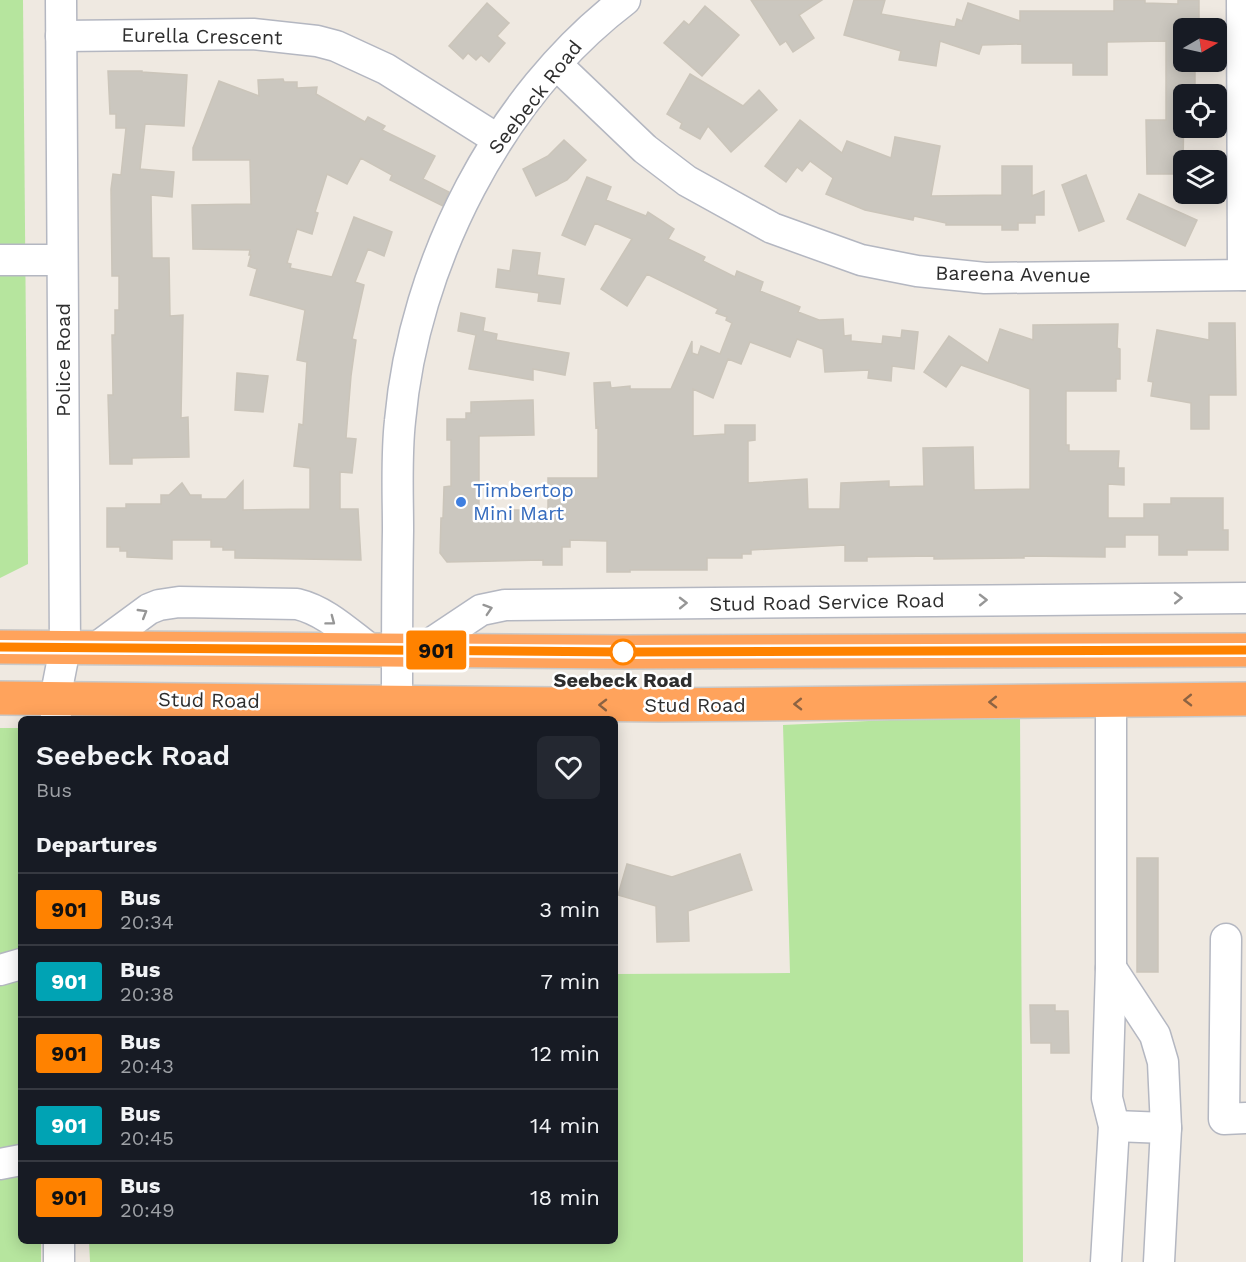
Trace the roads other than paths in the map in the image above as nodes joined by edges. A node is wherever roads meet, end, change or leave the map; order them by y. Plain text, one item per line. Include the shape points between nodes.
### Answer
1 (61, 0) edge
2 (625, 0) edge
3 (1242, 0) edge
4 (61, 36) junction
5 (556, 65) junction
6 (497, 139) junction
7 (0, 260) edge
8 (62, 260) junction
9 (1245, 275) edge
10 (1246, 598) edge
11 (0, 647) edge
12 (80, 648) junction
13 (396, 650) junction
14 (1246, 650) edge
15 (0, 698) edge
16 (1246, 699) edge
17 (1111, 700) junction
18 (397, 702) junction
19 (55, 709) edge
20 (1226, 939) dead end
21 (18, 965) edge
22 (1111, 968) junction
23 (0, 970) edge
24 (1246, 1118) edge
25 (1114, 1126) junction
26 (1166, 1128) junction
27 (18, 1161) edge
28 (0, 1164) edge
29 (59, 1244) edge
30 (59, 1262) edge
31 (1106, 1262) edge
32 (1159, 1262) edge

1 - 4 street, Police Road
2 - 5 street, Seebeck Road
3 - 9 street
4 - 6 street, Eurella Crescent via 253,34 317,41 386,69
4 - 8 street, Police Road
5 - 6 street, Seebeck Road
5 - 9 street, Bareena Avenue via 645,149 687,181 772,228 852,257 917,271 985,278
6 - 13 street, Seebeck Road via 444,244 410,355 400,421
7 - 8 street
8 - 12 street, Police Road
13 -> 10 street, Stud Road Service Road via 481,610 505,605
11 - 12 highway
12 - 13 highway
12 -> 13 street via 149,609 179,602 297,604
12 - 19 street, Police Road
13 - 14 highway
13 - 18 street, Seebeck Road
15 - 19 highway, Stud Road
16 -> 17 highway, Stud Road
17 -> 18 highway, Stud Road via 659,705
17 - 22 street
18 - 19 highway, Stud Road
20 - 24 street via 1224,1119
21 - 23 street
22 - 25 street via 1107,1098
22 - 26 street via 1155,1035 1163,1062
25 - 26 street
25 - 31 street
26 - 32 street
27 - 28 street
29 - 30 street

